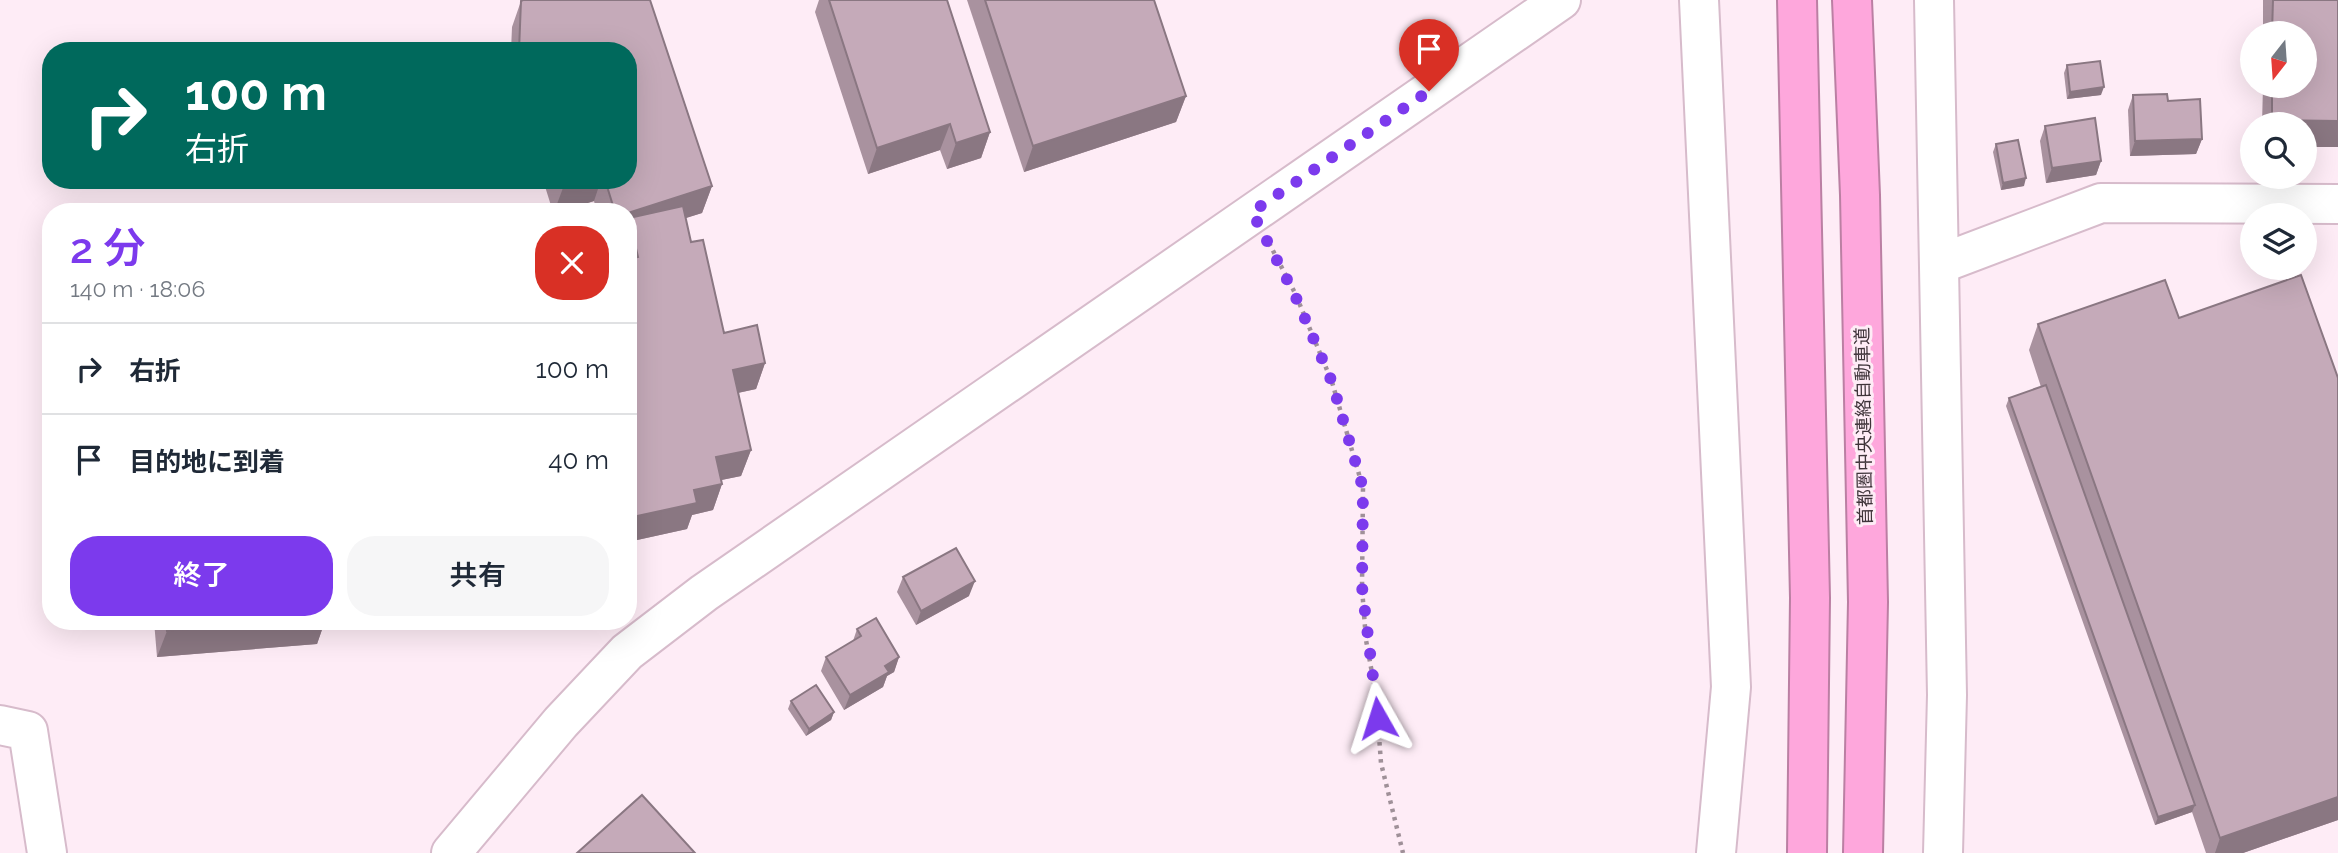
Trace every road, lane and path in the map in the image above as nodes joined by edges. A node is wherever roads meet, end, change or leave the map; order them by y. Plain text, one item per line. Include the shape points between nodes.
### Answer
1 (1561, 0) edge
2 (1699, 0) edge
3 (1797, 0) edge
4 (1852, 0) edge
5 (1934, 0) edge
6 (2338, 204) edge
7 (1252, 212) junction
8 (1940, 264) junction
9 (0, 725) edge
10 (47, 853) edge
11 (451, 853) edge
12 (1403, 853) edge
13 (1716, 853) edge
14 (1807, 853) edge
15 (1863, 853) edge
16 (1943, 853) edge

1 - 7 street
2 - 13 street via 1731,687
3 - 14 highway via 1810,598
4 - 15 highway, 首都圏中央連絡自動車道 via 1868,603
5 - 8 street
6 - 8 street via 2101,203
7 - 11 street via 704,593 628,652 561,722
7 - 12 path via 1294,293 1332,382 1363,488 1366,639 1381,763
8 - 16 street via 1947,695
9 - 10 street via 28,731

